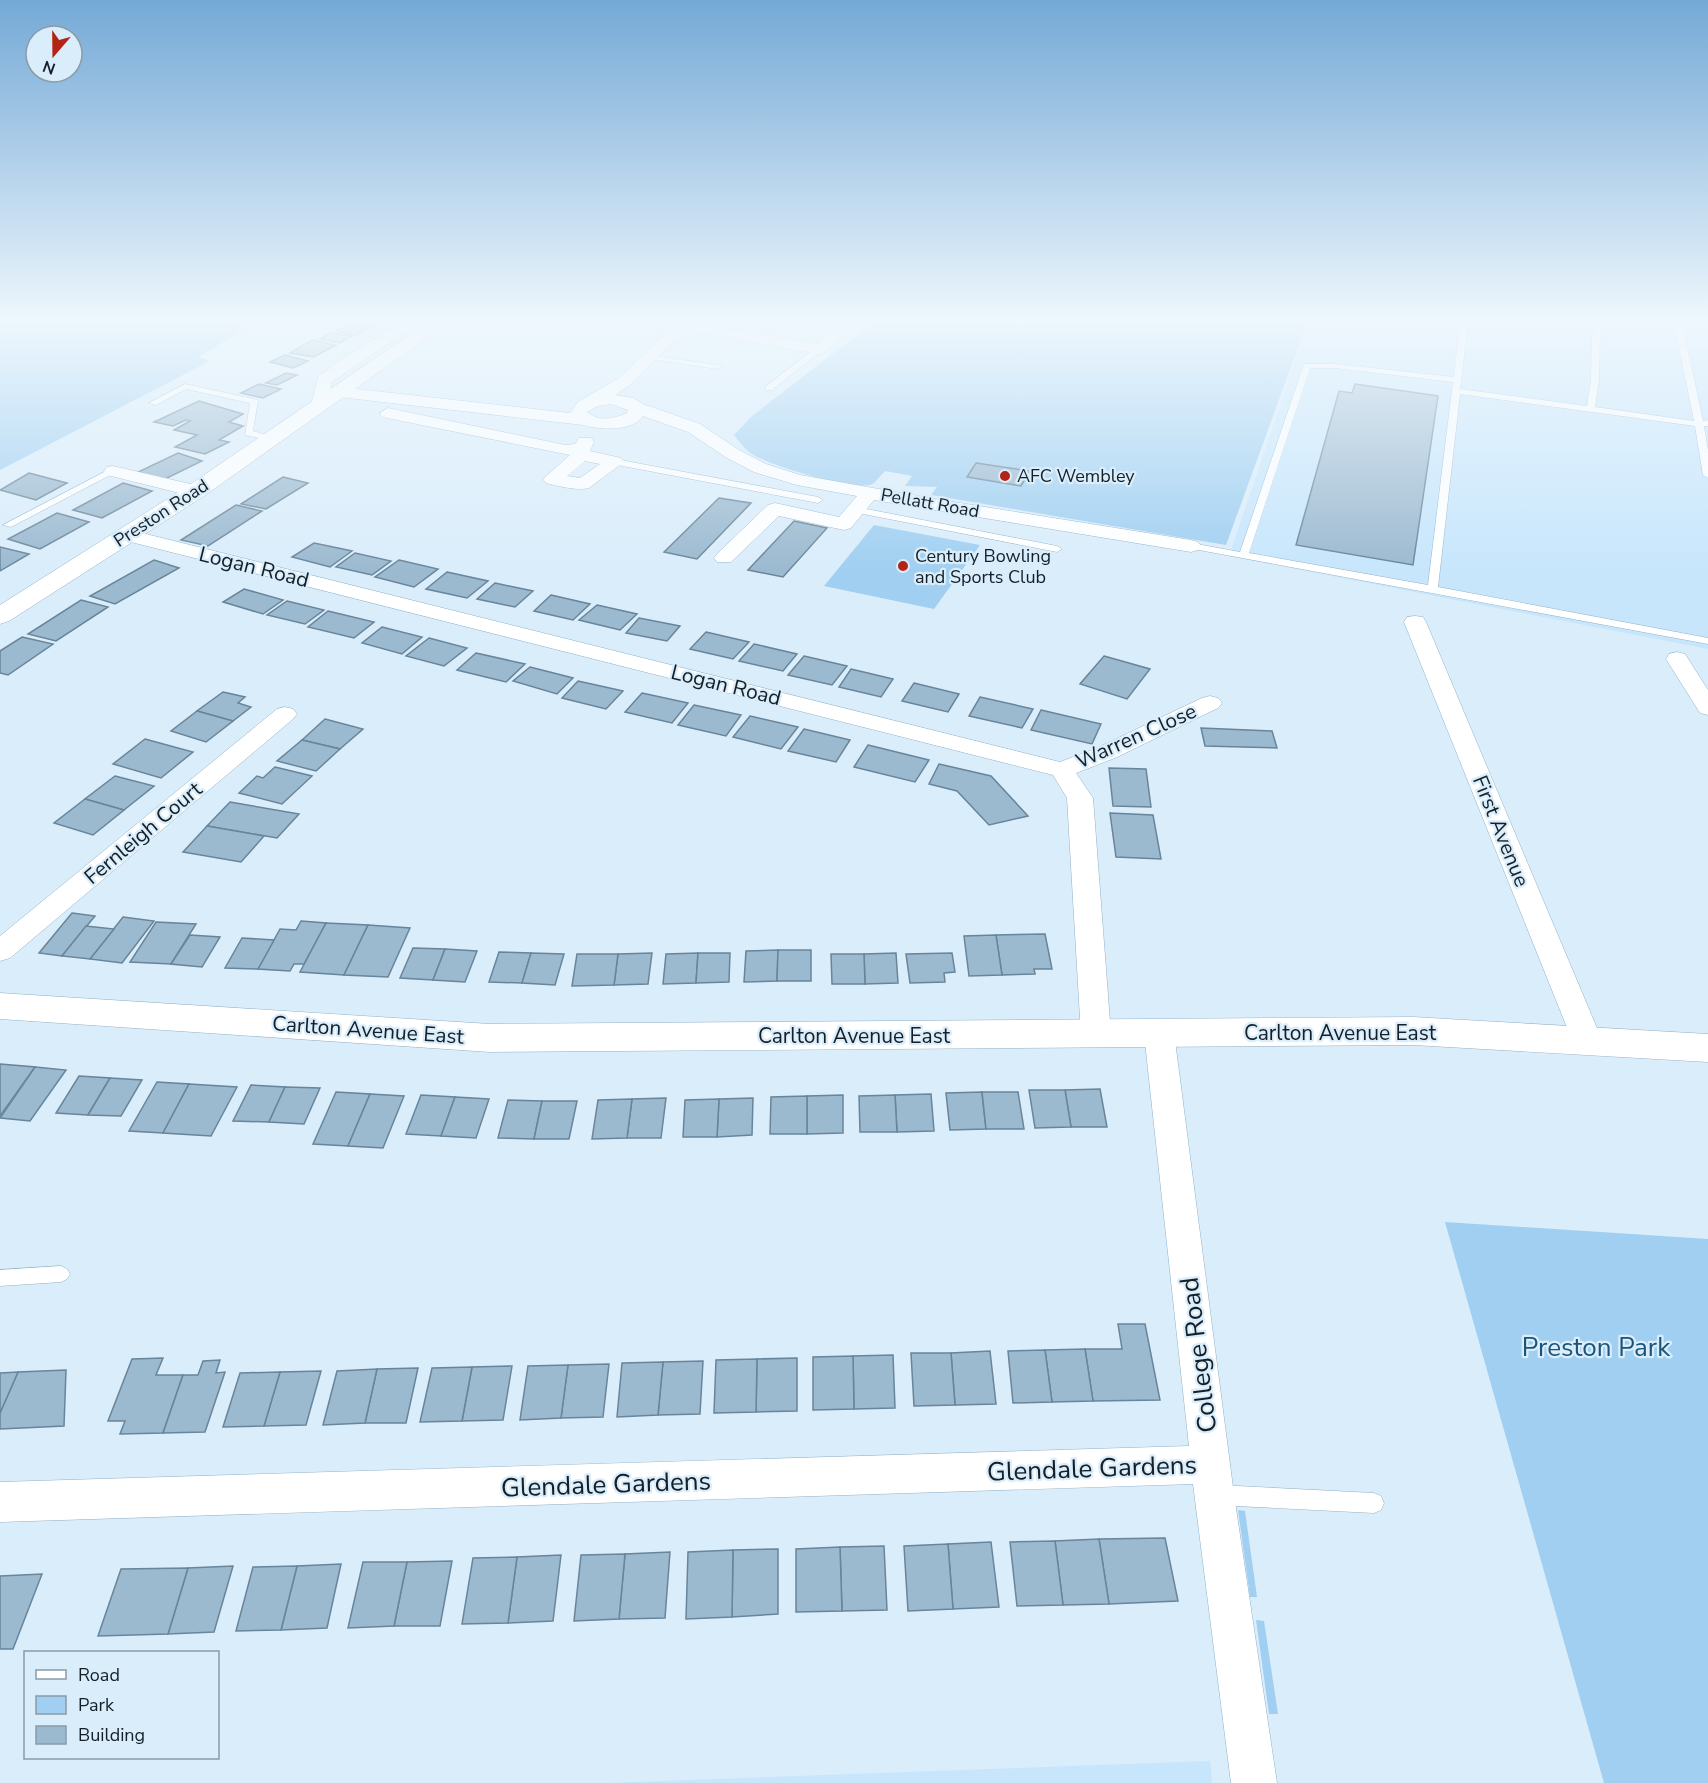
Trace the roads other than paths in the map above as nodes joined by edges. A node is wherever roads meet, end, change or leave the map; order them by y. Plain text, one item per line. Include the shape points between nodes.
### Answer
1 (254, 406) edge
2 (318, 406) edge
3 (466, 406) edge
4 (596, 406) edge
5 (599, 406) edge
6 (632, 406) edge
7 (635, 406) edge
8 (1294, 406) edge
9 (1454, 406) edge
10 (1570, 406) edge
11 (1699, 406) edge
12 (1591, 409) joint
13 (381, 411) dead end
14 (588, 413) junction
15 (623, 421) junction
16 (680, 423) junction
17 (1704, 423) edge
18 (272, 438) junction
19 (581, 452) junction
20 (615, 462) junction
21 (113, 471) joint
22 (1708, 475) edge
23 (196, 491) junction
24 (871, 492) junction
25 (818, 500) dead end
26 (856, 510) junction
27 (8, 525) dead end
28 (126, 535) junction
29 (1191, 546) joint
30 (1057, 549) dead end
31 (1244, 554) junction
32 (724, 558) dead end
33 (1433, 589) junction
34 (0, 616) edge
35 (1415, 622) dead end
36 (1708, 640) edge
37 (1677, 659) dead end
38 (1210, 703) dead end
39 (1708, 708) edge
40 (285, 714) dead end
41 (1062, 770) junction
42 (0, 951) edge
43 (3, 1008) edge
44 (1159, 1034) junction
45 (1096, 1035) junction
46 (1587, 1040) junction
47 (1708, 1048) edge
48 (61, 1274) dead end
49 (0, 1278) edge
50 (1213, 1479) junction
51 (0, 1502) edge
52 (1374, 1503) dead end
53 (1254, 1783) edge

1 - 18 lane via 248,434
2 - 18 street, Preston Road
3 - 14 street, Pellatt Road via 536,414
4 - 14 street
5 - 14 street, Pellatt Road
6 - 15 street via 634,416
7 - 16 street, Pellatt Road
8 - 31 lane
9 - 33 lane
10 - 12 lane
11 - 17 lane
12 - 17 lane
13 - 19 street
14 - 15 street, Pellatt Road
14 - 19 street
15 - 16 street, Pellatt Road
16 - 24 street, Pellatt Road via 760,468 798,480
17 - 22 lane
18 - 23 street, Preston Road
19 - 20 street
19 - 20 street via 552,478 583,484
20 - 25 lane
21 - 23 street
21 - 27 lane
23 - 28 street, Preston Road
24 - 26 street
24 - 29 street, Pellatt Road
26 - 30 lane
26 - 32 street via 844,524 775,509
28 - 34 street, Preston Road
28 - 41 street, Logan Road
29 - 31 lane
31 - 33 lane
33 - 36 lane
35 - 46 street, First Avenue
37 - 39 street
38 - 41 street, Warren Close
40 - 42 street, Fernleigh Court
41 - 45 street via 1080,798
43 - 45 street, Carlton Avenue East via 490,1038
44 - 45 street, Carlton Avenue East
44 - 46 street, Carlton Avenue East via 1413,1031
44 - 50 street, College Road
46 - 47 street, Carlton Avenue East
48 - 49 lane
50 - 51 street, Glendale Gardens
50 - 52 lane
50 - 53 street, College Road

